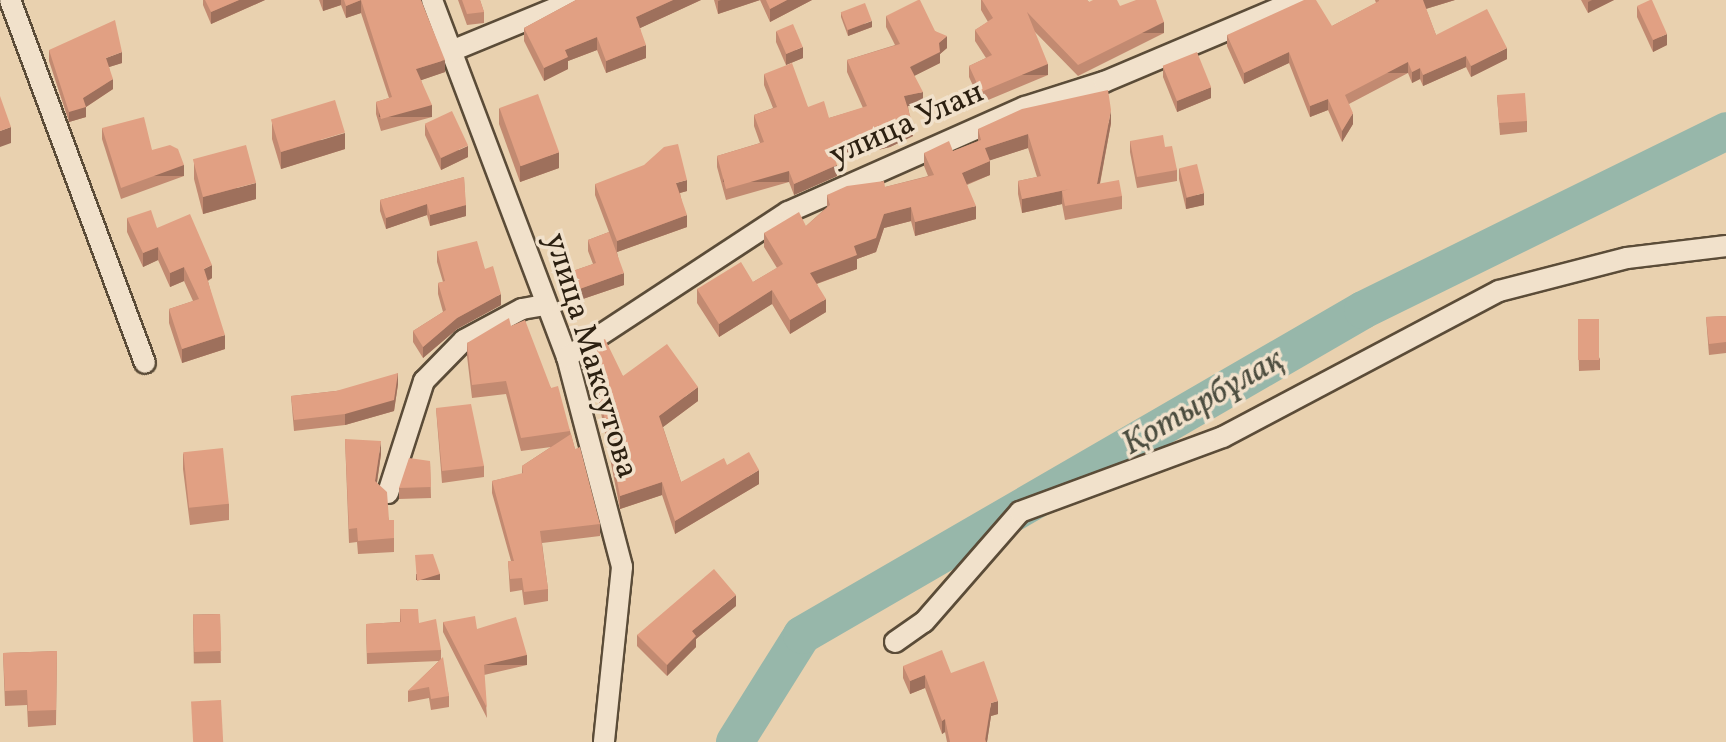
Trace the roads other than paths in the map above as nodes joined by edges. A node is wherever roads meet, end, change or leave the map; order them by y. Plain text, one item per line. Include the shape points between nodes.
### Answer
1 (10, 0) edge
2 (432, 0) edge
3 (575, 0) edge
4 (1298, 0) edge
5 (449, 52) junction
6 (1726, 246) edge
7 (544, 305) junction
8 (567, 357) junction
9 (145, 363) dead end
10 (388, 493) edge
11 (895, 642) dead end
12 (604, 742) edge

1 - 9 street
2 - 5 street, улица Максутова
3 - 5 street
4 - 8 street, улица Улан via 1104,82 1025,107 788,212
5 - 7 street, улица Максутова
6 - 11 street via 1627,258 1499,291 1223,437 1020,512 924,622
7 - 8 street, улица Максутова
7 - 10 street via 522,309 464,340 424,381
8 - 12 street, улица Максутова via 622,567

